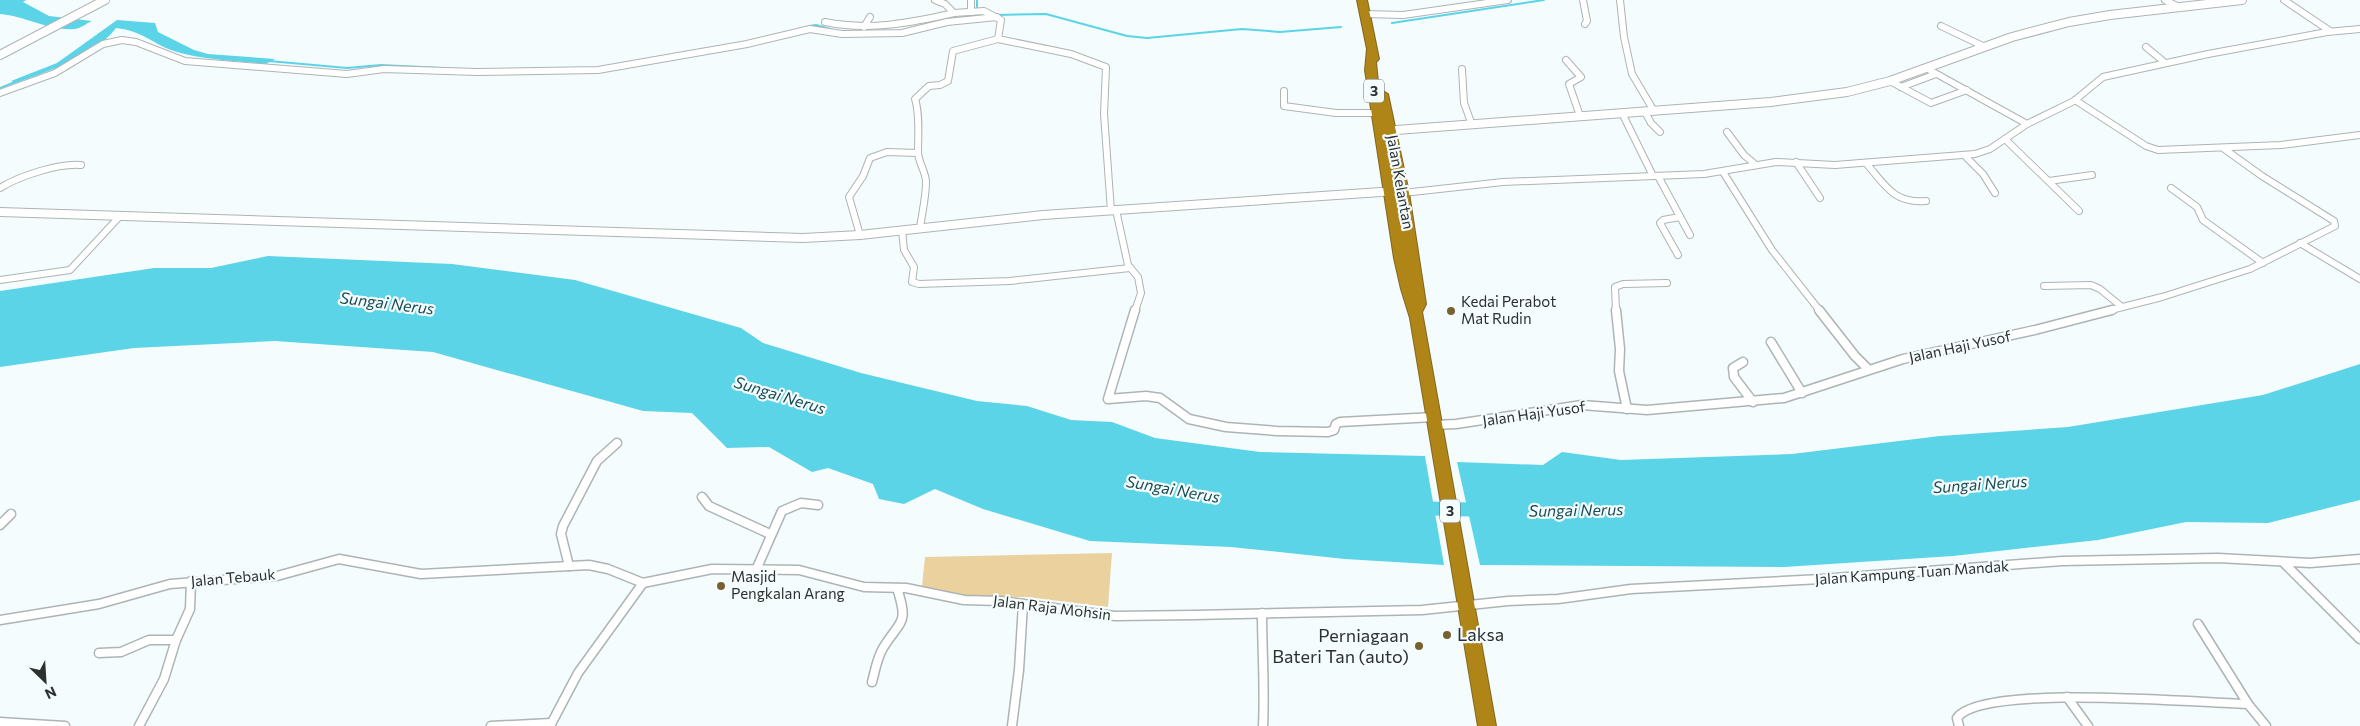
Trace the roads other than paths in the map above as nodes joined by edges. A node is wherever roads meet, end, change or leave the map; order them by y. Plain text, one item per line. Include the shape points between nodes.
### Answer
1 (105, 0) edge
2 (935, 0) edge
3 (971, 0) edge
4 (1362, 0) edge
5 (1508, 0) edge
6 (1583, 0) edge
7 (1620, 0) edge
8 (2165, 0) edge
9 (2242, 0) edge
10 (2284, 0) edge
11 (2179, 7) junction
12 (971, 12) junction
13 (954, 13) junction
14 (1365, 14) junction
15 (995, 15) junction
16 (870, 17) dead end
17 (825, 22) dead end
18 (1585, 24) dead end
19 (1941, 26) dead end
20 (864, 27) junction
21 (2360, 29) edge
22 (2330, 31) junction
23 (998, 39) junction
24 (1985, 47) junction
25 (2146, 47) dead end
26 (1371, 51) junction
27 (0, 55) edge
28 (1566, 60) dead end
29 (2164, 61) junction
30 (1926, 68) junction
31 (1462, 69) dead end
32 (1936, 74) junction
33 (1890, 81) junction
34 (1901, 87) junction
35 (1966, 90) junction
36 (1284, 91) dead end
37 (0, 93) edge
38 (2076, 100) junction
39 (1654, 111) junction
40 (1645, 112) junction
41 (1377, 113) junction
42 (1622, 113) junction
43 (1580, 116) junction
44 (1472, 124) junction
45 (2027, 124) junction
46 (1385, 131) junction
47 (1660, 132) dead end
48 (1727, 132) dead end
49 (2360, 135) edge
50 (2005, 139) junction
51 (2223, 148) junction
52 (918, 153) junction
53 (1964, 155) junction
54 (1796, 162) junction
55 (1866, 163) junction
56 (80, 165) dead end
57 (1756, 165) junction
58 (1722, 172) junction
59 (2092, 175) dead end
60 (1656, 176) junction
61 (2049, 181) junction
62 (0, 188) edge
63 (2171, 188) dead end
64 (1403, 193) junction
65 (1995, 193) dead end
66 (1388, 194) junction
67 (1820, 198) dead end
68 (1926, 201) dead end
69 (1113, 210) junction
70 (0, 212) edge
71 (2079, 212) dead end
72 (120, 216) junction
73 (1680, 217) junction
74 (920, 228) junction
75 (902, 230) junction
76 (860, 235) junction
77 (1690, 236) dead end
78 (2300, 243) junction
79 (1678, 255) dead end
80 (2263, 263) junction
81 (1130, 268) junction
82 (2360, 279) edge
83 (0, 280) edge
84 (1667, 284) dead end
85 (2044, 286) dead end
86 (2122, 307) junction
87 (1416, 315) junction
88 (1771, 342) dead end
89 (1743, 362) dead end
90 (1868, 369) junction
91 (1802, 393) junction
92 (1753, 402) junction
93 (1627, 409) junction
94 (1434, 421) junction
95 (617, 443) dead end
96 (702, 496) dead end
97 (818, 505) dead end
98 (12, 514) dead end
99 (0, 525) edge
100 (770, 534) junction
101 (2360, 559) edge
102 (2284, 563) junction
103 (569, 566) junction
104 (756, 570) junction
105 (191, 582) junction
106 (643, 583) junction
107 (897, 588) junction
108 (1023, 604) junction
109 (1466, 605) junction
110 (1262, 613) junction
111 (0, 620) edge
112 (2198, 624) dead end
113 (2360, 639) edge
114 (176, 640) junction
115 (99, 653) dead end
116 (872, 682) dead end
117 (2068, 697) junction
118 (2248, 704) junction
119 (0, 722) edge
120 (551, 725) edge
121 (63, 726) edge
122 (140, 726) edge
123 (491, 726) edge
124 (1012, 726) edge
125 (1263, 726) edge
126 (1487, 726) edge
127 (1959, 726) edge
128 (2088, 726) edge
129 (2266, 726) edge

1 - 27 street
2 - 13 street
3 - 12 street
4 - 14 highway, Jalan Kelantan / 3
5 - 14 street via 1403,15
6 - 18 street
7 - 39 street via 1632,74
8 - 11 street
9 - 11 street
10 - 22 street
11 - 24 street via 2069,22
12 - 13 street
12 - 15 street
13 - 20 street via 898,26
14 - 26 highway, Jalan Kelantan / 3
15 - 23 street
15 - 37 street via 902,33 842,34 810,29 747,44 598,70 477,72 384,69 347,74 191,62 122,40 103,44 55,73
16 - 20 street
17 - 20 street
19 - 24 street
21 - 22 street
22 - 29 street
23 - 52 street via 953,51 948,81 929,86 915,99 919,110
23 - 69 street via 1070,55 1106,67 1104,114
24 - 30 street
25 - 29 street
26 - 41 highway, Jalan Kelantan / 3 via 1370,70
26 - 46 highway, Jalan Kelantan / 3 via 1378,71
28 - 43 street via 1581,77 1569,84
29 - 38 street via 2096,80
30 - 32 street
30 - 33 street
31 - 44 street via 1464,103
32 - 34 street
32 - 35 street
33 - 34 street
33 - 39 street via 1847,92 1794,99
34 - 35 street via 1931,103
35 - 45 street
36 - 41 street via 1284,106
38 - 45 street
38 - 51 street via 2153,149
39 - 40 street
40 - 42 street
40 - 47 street
41 - 46 highway, Jalan Kelantan / 3
42 - 43 street
42 - 60 street
43 - 44 street
44 - 46 street
45 - 50 street
46 - 64 highway, Jalan Kelantan / 3
46 - 66 highway, Jalan Kelantan / 3
48 - 57 street
49 - 51 street via 2292,144
50 - 53 street via 1984,152
50 - 61 street
51 - 78 street, Jalan Haji Yusof via 2334,221 2335,226
52 - 74 street via 926,181
52 - 76 street via 887,152 870,158 849,197
53 - 55 street
53 - 65 street via 1983,174
54 - 55 street
54 - 57 street
54 - 67 street
55 - 68 street via 1899,200 1910,204
56 - 62 street via 71,164 13,180
57 - 58 street
58 - 60 street
58 - 90 street via 1772,250
59 - 61 street
60 - 64 street via 1503,182
60 - 73 street
61 - 71 street
63 - 80 street via 2197,208 2203,220
64 - 66 street
64 - 87 highway, Jalan Kelantan / 3 via 1419,304
66 - 69 street
66 - 87 highway, Jalan Kelantan / 3 via 1410,304
69 - 74 street
69 - 81 street
70 - 72 street
72 - 76 street via 803,238
72 - 83 street via 70,270
73 - 77 street
73 - 79 street via 1660,223
74 - 75 street
75 - 76 street
75 - 81 street via 904,250 914,267 912,282 919,284 1010,281
78 - 80 street, Jalan Haji Yusof
78 - 82 street
80 - 86 street, Jalan Haji Yusof
81 - 94 street, Jalan Haji Yusof via 1138,277 1141,293 1108,398 1156,396 1165,399 1183,416 1196,421 1275,432 1328,432 1340,422
84 - 93 street via 1623,284 1615,287 1620,370
85 - 86 street via 2091,286 2100,289
86 - 90 street, Jalan Haji Yusof
87 - 94 highway, Jalan Kelantan / 3
88 - 91 street
89 - 92 street via 1733,368 1734,377
90 - 91 street, Jalan Haji Yusof
91 - 92 street, Jalan Haji Yusof
92 - 93 street, Jalan Haji Yusof
93 - 94 street, Jalan Haji Yusof via 1582,405 1456,424
94 - 109 highway, Jalan Kelantan / 3
95 - 103 street via 597,461 563,526 561,534
96 - 100 street via 710,506
97 - 100 street via 801,503 782,511
98 - 99 street
100 - 104 street
101 - 102 street, Jalan Kampung Tuan Mandak
102 - 109 street, Jalan Kampung Tuan Mandak via 2218,558 2062,561 1821,580 1631,589 1558,599
102 - 113 street
103 - 105 street, Jalan Tebauk via 422,574 339,559 277,576
103 - 106 street, Jalan Tebauk via 589,565 608,569
104 - 106 street, Jalan Raja Mohsin via 712,569
104 - 107 street, Jalan Raja Mohsin via 799,570 864,587
105 - 111 street, Jalan Tebauk via 170,584 99,604
105 - 114 street via 190,609
106 - 120 street via 578,673
107 - 108 street, Jalan Raja Mohsin via 964,600
107 - 116 street via 904,618 901,628 883,648
108 - 110 street, Jalan Raja Mohsin via 1115,616
108 - 124 street
109 - 110 street, Jalan Raja Mohsin via 1422,610
109 - 126 highway, 3
110 - 125 street via 1262,664 1266,687
112 - 118 street
114 - 115 street via 149,640 121,652
114 - 122 street via 164,679
117 - 118 street via 2112,696
117 - 127 street via 2032,698 1971,707 1957,718
117 - 128 street
118 - 129 street
119 - 121 street
120 - 123 street

